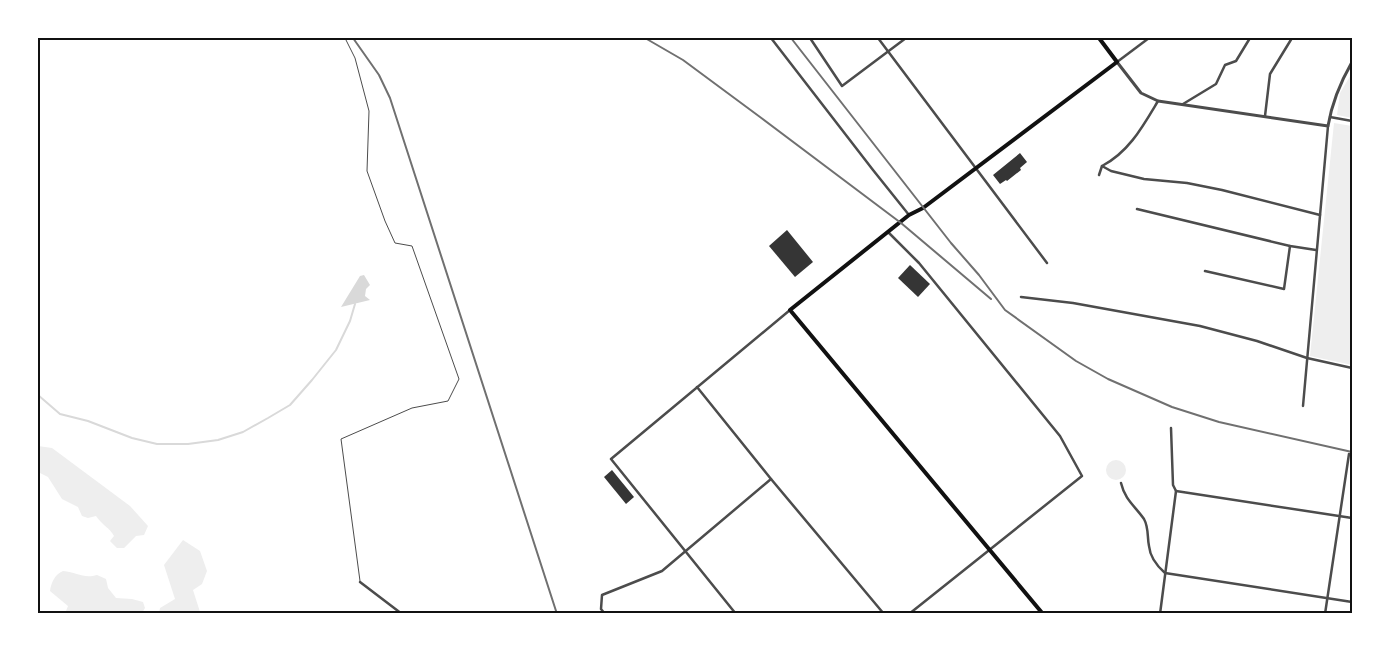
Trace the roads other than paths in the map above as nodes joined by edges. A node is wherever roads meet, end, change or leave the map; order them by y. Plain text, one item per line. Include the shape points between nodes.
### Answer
1 (345, 38) edge
2 (771, 38) edge
3 (810, 38) edge
4 (878, 38) edge
5 (906, 38) edge
6 (1099, 38) edge
7 (1149, 38) edge
8 (1250, 38) edge
9 (1292, 38) edge
10 (888, 51) junction
11 (1118, 62) junction
12 (1352, 62) edge
13 (1158, 101) junction
14 (1181, 105) junction
15 (1266, 116) junction
16 (1330, 117) junction
17 (1352, 121) edge
18 (1328, 126) junction
19 (1102, 166) junction
20 (976, 167) junction
21 (1099, 175) dead end
22 (1137, 209) dead end
23 (1320, 214) junction
24 (910, 215) junction
25 (888, 232) junction
26 (1290, 246) junction
27 (1316, 251) junction
28 (1047, 262) dead end
29 (1205, 271) dead end
30 (1021, 297) dead end
31 (790, 310) junction
32 (1307, 358) junction
33 (1352, 368) edge
34 (696, 387) junction
35 (1303, 406) dead end
36 (1171, 428) dead end
37 (1351, 455) edge
38 (771, 479) junction
39 (1121, 483) dead end
40 (1176, 491) junction
41 (1339, 516) junction
42 (1352, 518) edge
43 (990, 550) junction
44 (685, 552) junction
45 (1165, 573) junction
46 (360, 582) joint
47 (1327, 598) junction
48 (1352, 602) edge
49 (402, 614) edge
50 (605, 614) edge
51 (736, 614) edge
52 (884, 614) edge
53 (908, 614) edge
54 (1043, 614) edge
55 (1160, 614) edge
56 (1325, 614) edge

1 - 46 lane via 355,58 369,110 367,171 395,243 412,246 459,380 448,401 412,408 341,440
2 - 24 street
3 - 10 street via 842,86
4 - 10 street
5 - 10 street
6 - 11 main road
7 - 11 street
8 - 14 street via 1236,61 1226,65 1216,84
9 - 15 street via 1270,74
10 - 20 street
11 - 13 street via 1141,93
11 - 20 main road
12 - 16 street via 1338,88
13 - 14 street
13 - 19 street via 1138,135 1113,160
14 - 15 street
15 - 18 street
16 - 17 street
16 - 18 street
18 - 23 street
19 - 21 street
19 - 23 street via 1144,179 1187,183
20 - 24 main road
20 - 28 street
22 - 26 street
23 - 27 street
24 - 25 main road
25 - 31 main road
25 - 43 street via 919,263 1060,436 1082,476
26 - 27 street
26 - 29 street via 1284,289
27 - 32 street
30 - 32 street via 1073,302 1200,326
31 - 34 street
31 - 43 main road
32 - 33 street
32 - 35 street
34 - 38 street
34 - 44 street via 611,459
36 - 40 street via 1173,485
37 - 41 street
38 - 44 street
38 - 52 street
39 - 45 street via 1123,493 1145,520 1148,548
40 - 41 street
40 - 45 street
41 - 42 street
41 - 47 street
43 - 53 street
43 - 54 main road
44 - 50 street via 662,571 602,595 601,609
44 - 51 street
45 - 47 street
45 - 55 street
46 - 49 street
47 - 48 street
47 - 56 street

